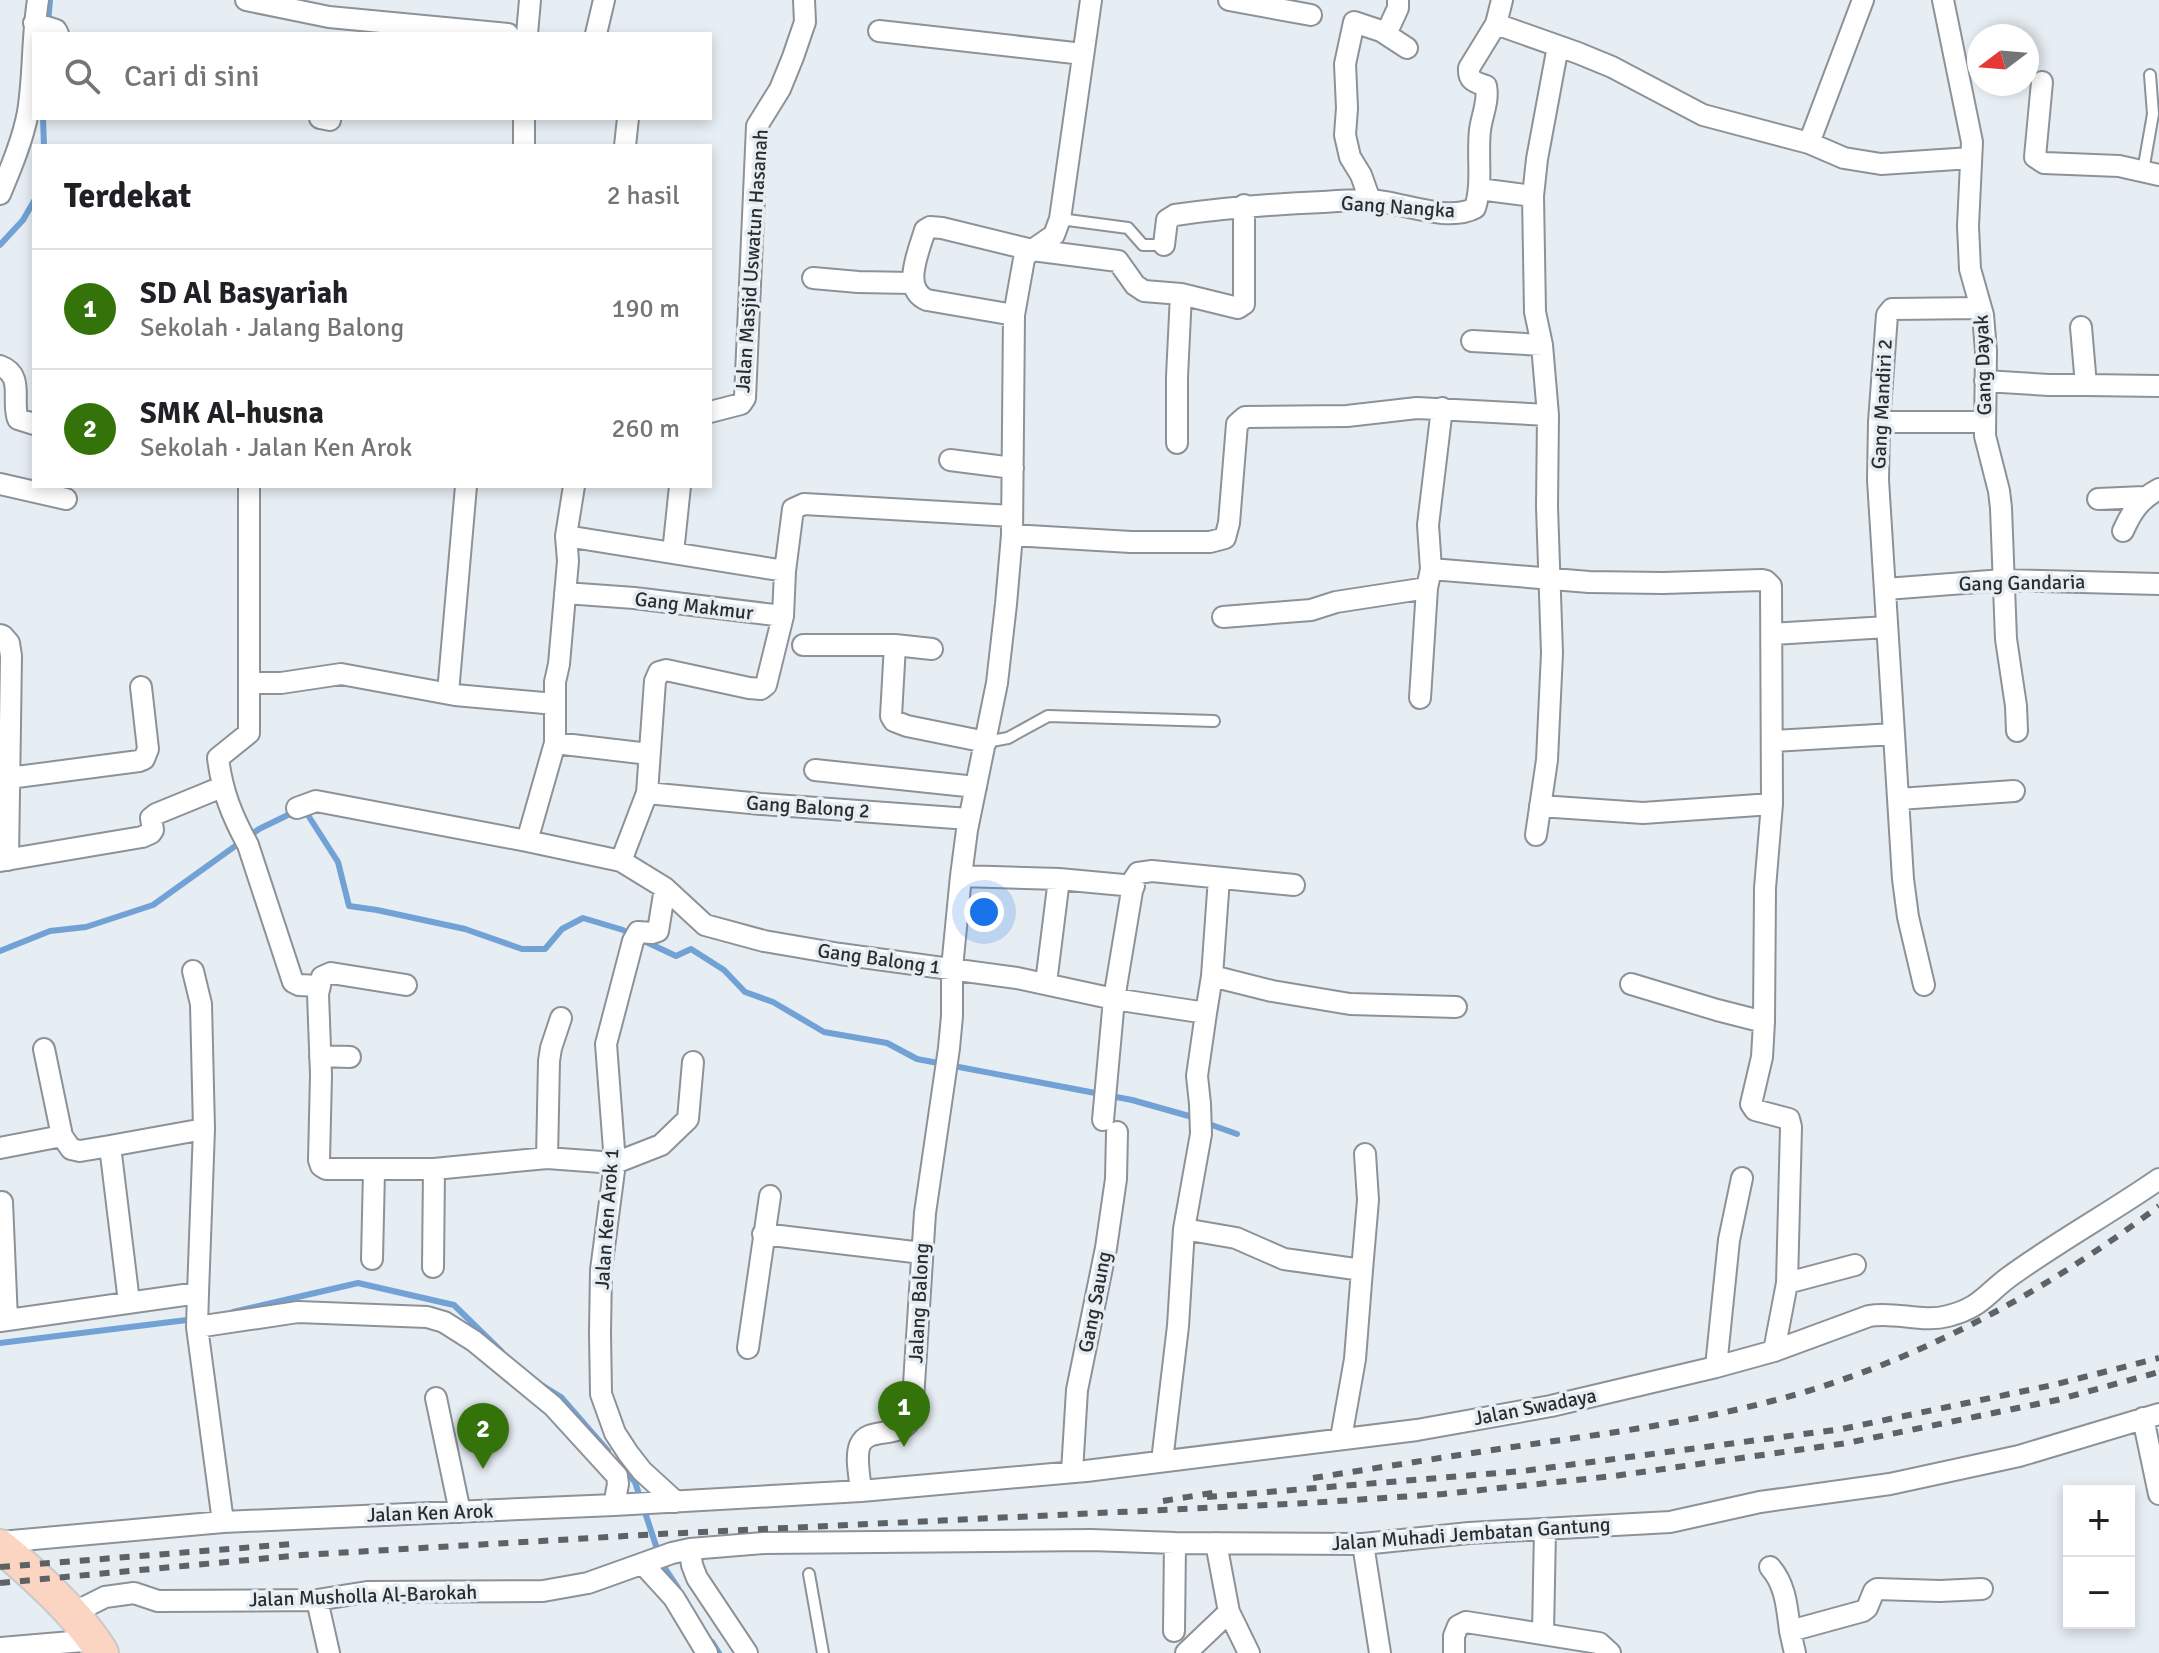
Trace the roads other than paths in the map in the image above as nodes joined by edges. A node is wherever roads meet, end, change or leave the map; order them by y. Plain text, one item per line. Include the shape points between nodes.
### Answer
1 (38, 0) edge
2 (530, 0) edge
3 (604, 0) edge
4 (804, 0) edge
5 (1091, 0) edge
6 (1229, 0) edge
7 (1398, 0) edge
8 (1502, 0) edge
9 (1863, 0) edge
10 (1943, 0) edge
11 (251, 1) edge
12 (370, 10) edge
13 (1311, 15) dead end
14 (1496, 24) junction
15 (48, 28) edge
16 (879, 31) dead end
17 (496, 32) edge
18 (527, 32) edge
19 (596, 32) edge
20 (1386, 34) junction
21 (1558, 46) junction
22 (1407, 48) dead end
23 (1083, 54) junction
24 (2150, 75) dead end
25 (2042, 82) dead end
26 (32, 96) edge
27 (524, 120) edge
28 (628, 120) edge
29 (1809, 143) junction
30 (524, 144) edge
31 (625, 144) edge
32 (1971, 158) junction
33 (2151, 173) edge
34 (1479, 189) junction
35 (0, 194) edge
36 (1533, 196) junction
37 (1370, 200) junction
38 (1244, 205) junction
39 (1060, 219) junction
40 (1164, 245) joint
41 (1032, 250) junction
42 (813, 278) dead end
43 (912, 283) junction
44 (1181, 294) junction
45 (1981, 308) junction
46 (1014, 315) junction
47 (2081, 327) dead end
48 (1472, 341) dead end
49 (1542, 345) junction
50 (0, 366) edge
51 (1985, 381) junction
52 (2086, 385) junction
53 (2159, 386) edge
54 (1442, 408) junction
55 (712, 411) edge
56 (1548, 415) junction
57 (1879, 422) junction
58 (1985, 422) junction
59 (32, 423) edge
60 (1177, 443) dead end
61 (950, 460) dead end
62 (1013, 468) junction
63 (0, 484) edge
64 (249, 488) edge
65 (466, 488) edge
66 (574, 488) edge
67 (680, 488) edge
68 (2151, 493) edge
69 (66, 499) dead end
70 (2098, 499) dead end
71 (1012, 525) junction
72 (2123, 531) dead end
73 (566, 536) junction
74 (673, 553) junction
75 (785, 571) junction
76 (1429, 578) junction
77 (1550, 580) junction
78 (2003, 580) junction
79 (2159, 584) edge
80 (1886, 589) junction
81 (565, 593) junction
82 (783, 616) junction
83 (1223, 617) dead end
84 (1887, 627) junction
85 (1772, 634) junction
86 (0, 635) edge
87 (803, 645) dead end
88 (895, 645) junction
89 (932, 649) dead end
90 (249, 683) junction
91 (141, 687) dead end
92 (448, 693) junction
93 (1420, 698) dead end
94 (555, 704) junction
95 (1214, 721) dead end
96 (2017, 731) dead end
97 (1894, 734) junction
98 (1772, 741) junction
99 (986, 742) junction
100 (555, 743) junction
101 (649, 754) junction
102 (815, 770) dead end
103 (9, 778) junction
104 (222, 787) junction
105 (976, 787) junction
106 (2014, 791) dead end
107 (647, 793) junction
108 (1899, 799) junction
109 (1772, 804) junction
110 (1540, 806) junction
111 (297, 808) dead end
112 (969, 819) junction
113 (1536, 835) dead end
114 (527, 841) junction
115 (4, 860) edge
116 (621, 861) junction
117 (961, 876) junction
118 (1219, 878) junction
119 (1059, 879) junction
120 (1294, 885) dead end
121 (1134, 886) junction
122 (665, 888) junction
123 (952, 968) junction
124 (193, 971) dead end
125 (1212, 976) junction
126 (1046, 983) junction
127 (1631, 984) dead end
128 (406, 985) dead end
129 (1924, 985) dead end
130 (319, 986) junction
131 (1114, 999) junction
132 (1456, 1007) dead end
133 (1206, 1013) junction
134 (561, 1018) dead end
135 (1764, 1022) junction
136 (44, 1049) dead end
137 (320, 1056) junction
138 (350, 1057) dead end
139 (693, 1062) dead end
140 (204, 1129) junction
141 (62, 1136) junction
142 (110, 1146) junction
143 (0, 1148) edge
144 (1365, 1154) dead end
145 (547, 1158) junction
146 (615, 1163) junction
147 (434, 1169) junction
148 (374, 1171) junction
149 (1742, 1178) dead end
150 (2159, 1179) edge
151 (770, 1196) dead end
152 (2, 1202) dead end
153 (1184, 1229) junction
154 (763, 1234) junction
155 (922, 1253) junction
156 (372, 1259) dead end
157 (1855, 1265) dead end
158 (433, 1267) dead end
159 (1362, 1270) junction
160 (1787, 1283) junction
161 (129, 1302) junction
162 (197, 1310) junction
163 (4, 1320) edge
164 (748, 1348) dead end
165 (1774, 1351) junction
166 (1716, 1367) junction
167 (436, 1398) dead end
168 (2151, 1416) edge
169 (1341, 1438) junction
170 (1162, 1461) junction
171 (1072, 1472) junction
172 (861, 1491) junction
173 (2159, 1494) edge
174 (676, 1502) junction
175 (617, 1505) junction
176 (460, 1512) junction
177 (223, 1522) junction
178 (1545, 1529) junction
179 (1175, 1543) junction
180 (1216, 1543) junction
181 (0, 1544) edge
182 (1363, 1544) junction
183 (690, 1549) junction
184 (652, 1560) junction
185 (1770, 1567) dead end
186 (809, 1574) dead end
187 (1982, 1589) dead end
188 (317, 1600) junction
189 (1229, 1612) junction
190 (71, 1614) junction
191 (1174, 1631) dead end
192 (1790, 1631) junction
193 (1543, 1634) junction
194 (98, 1647) edge
195 (0, 1648) edge
196 (329, 1653) edge
197 (707, 1653) edge
198 (747, 1653) edge
199 (823, 1653) edge
200 (1186, 1653) edge
201 (1249, 1653) edge
202 (1380, 1653) edge
203 (1454, 1653) edge
204 (1610, 1653) edge
205 (1795, 1653) edge

1 - 15 street
2 - 18 street
3 - 19 street
4 - 55 street, Jalan Masjid Uswatun Hasanah via 805,22 793,57 757,126 745,398 741,404
5 - 23 street
6 - 13 street
7 - 20 street
8 - 14 street, Gang Nangka
9 - 29 street
10 - 32 street, Gang Dayak
11 - 12 street via 329,17
12 - 17 street
14 - 21 street
14 - 34 street, Gang Nangka via 1469,68 1473,81 1486,86 1488,94 1480,131
16 - 23 street
20 - 22 street
20 - 37 street via 1354,22 1345,64 1345,135
21 - 29 street via 1612,67 1703,115
21 - 36 street
23 - 39 street
24 - 33 lane
25 - 33 street via 2035,157 2044,163
26 - 35 street
27 - 30 street
28 - 31 street
29 - 32 street via 1844,158 1881,164
32 - 45 street, Gang Dayak via 1970,269
34 - 36 street
34 - 37 street, Gang Nangka via 1475,208 1453,213
36 - 49 street via 1535,312
37 - 38 street, Gang Nangka
38 - 40 street, Gang Nangka via 1175,215 1167,220
38 - 44 street via 1244,304 1238,308
39 - 40 lane via 1128,228 1143,245
39 - 41 street via 1054,235
41 - 43 street via 930,227
41 - 44 street via 1118,261 1144,291
41 - 46 street, Jalang Balong via 1024,259
42 - 43 street
43 - 46 street via 927,300
44 - 60 street
45 - 51 street, Gang Dayak
45 - 57 street, Gang Mandiri 2 via 1892,309 1887,315
46 - 62 street, Jalang Balong
47 - 52 street
48 - 49 street
49 - 56 street
50 - 59 street via 15,378 18,419
51 - 52 street
51 - 58 street, Gang Dayak
52 - 53 street
54 - 56 street
54 - 71 street via 1240,419 1228,533 1218,541 1131,542
54 - 76 street via 1428,525
56 - 77 street
57 - 58 street
57 - 80 street, Gang Mandiri 2
58 - 78 street, Gang Dayak via 2001,508
61 - 62 street
62 - 71 street, Jalang Balong
63 - 69 street
64 - 90 street
65 - 92 street
66 - 73 street
67 - 74 street
68 - 70 street
68 - 72 street via 2132,510
71 - 75 street, Gang Makmur via 804,504 793,509
71 - 99 street, Jalang Balong via 1002,643
73 - 74 street
73 - 81 street
74 - 75 street
75 - 82 street, Gang Makmur
76 - 77 street
76 - 83 street via 1311,610
76 - 93 street
77 - 85 street via 1766,581 1771,586
77 - 110 street via 1552,653
78 - 79 street, Gang Gandaria
78 - 80 street, Gang Gandaria
78 - 96 street, Gang Dayak
80 - 84 street, Gang Mandiri 2
81 - 82 street, Gang Makmur
81 - 94 street
82 - 101 street via 770,675 761,689 659,672
84 - 85 street
84 - 97 street, Gang Mandiri 2
85 - 98 street
86 - 103 street via 9,643 11,656
87 - 88 street
88 - 89 street
88 - 99 street via 894,721
90 - 92 street via 341,674
90 - 104 street via 249,733 218,758
91 - 103 street via 148,749 144,759
92 - 94 street
94 - 100 street
95 - 99 lane via 1048,716 1008,738
97 - 98 street
97 - 108 street, Gang Mandiri 2
98 - 109 street
99 - 105 street, Jalang Balong
100 - 101 street
100 - 114 street
101 - 107 street
102 - 105 street
103 - 115 street
104 - 115 street via 156,814 151,818 153,830 142,837
104 - 130 street via 293,982
105 - 112 street, Jalang Balong
106 - 108 street
107 - 112 street, Gang Balong 2
107 - 116 street
108 - 129 street, Gang Mandiri 2 via 1908,917
109 - 110 street via 1643,813
109 - 135 street
110 - 113 street
111 - 114 street, Gang Balong 1 via 316,801
112 - 117 street, Jalang Balong
114 - 116 street, Gang Balong 1
116 - 122 street, Gang Balong 1
117 - 119 street
117 - 123 street, Jalang Balong
118 - 120 street
118 - 121 street via 1144,871
118 - 125 street
119 - 121 street
119 - 126 street
121 - 131 street, Gang Saung
122 - 123 street, Gang Balong 1 via 705,925 800,948
122 - 146 street, Jalan Ken Arok 1 via 658,931 635,936 606,1044
123 - 126 street, Gang Balong 1
123 - 155 street, Jalang Balong via 949,1048
124 - 140 street via 201,1004
125 - 132 street via 1350,1004
125 - 133 street
126 - 131 street, Gang Balong 1
127 - 135 street
128 - 130 street via 331,973
130 - 137 street
131 - 133 street, Gang Balong 1
131 - 171 street, Gang Saung via 1107,1084 1116,1179 1077,1390
133 - 153 street via 1197,1076 1201,1134
134 - 145 street via 549,1061
135 - 160 street via 1751,1104 1755,1110 1789,1119 1791,1127
136 - 141 street
137 - 138 street
137 - 148 street via 321,1166
139 - 146 street via 688,1119 661,1145
140 - 142 street
140 - 162 street
141 - 142 street via 71,1149 80,1151
141 - 143 street
142 - 161 street
144 - 159 street via 1368,1200
145 - 146 street
145 - 147 street
146 - 174 street, Jalan Ken Arok 1 via 601,1270 601,1394 628,1453
147 - 148 street
147 - 158 street
148 - 156 street
149 - 166 street via 1729,1240
150 - 165 street, Jalan Swadaya via 1971,1308 1932,1319 1869,1316
151 - 154 street
152 - 163 street
153 - 159 street via 1236,1238 1284,1259
153 - 170 street
154 - 155 street
154 - 164 street
155 - 172 street, Jalang Balong via 912,1415 905,1427 861,1443
157 - 160 street
159 - 169 street via 1355,1359
160 - 165 street
161 - 162 street
161 - 163 street
162 - 175 street via 427,1317 444,1322 553,1406 617,1476
162 - 177 street
165 - 166 street, Jalan Swadaya
166 - 169 street, Jalan Swadaya via 1551,1406
167 - 176 street
168 - 173 street
168 - 178 street, Jalan Muhadi Jembatan Gantung via 2019,1456 1890,1484 1760,1502 1670,1522
169 - 170 street, Jalan Swadaya
170 - 171 street, Jalan Swadaya
171 - 172 street, Jalan Swadaya
172 - 174 street, Jalan Ken Arok
174 - 175 street, Jalan Ken Arok
175 - 176 street, Jalan Ken Arok
176 - 177 street, Jalan Ken Arok
177 - 181 street, Jalan Ken Arok
178 - 182 street, Jalan Muhadi Jembatan Gantung
178 - 193 street
179 - 180 street, Jalan Muhadi Jembatan Gantung
179 - 183 street, Jalan Muhadi Jembatan Gantung via 911,1541
179 - 191 street
180 - 182 street, Jalan Muhadi Jembatan Gantung
180 - 189 street
181 - 190 main road
182 - 202 street
183 - 184 street, Jalan Musholla Al-Barokah
183 - 198 street via 697,1578
184 - 188 street, Jalan Musholla Al-Barokah via 588,1583 543,1591 367,1592
184 - 197 street
185 - 192 street via 1783,1590
186 - 199 lane
187 - 192 street via 1877,1589 1863,1611
188 - 190 street, Jalan Musholla Al-Barokah via 158,1601 134,1593 105,1597
188 - 196 street
189 - 200 street
189 - 201 street
190 - 194 main road
192 - 205 street
193 - 203 street via 1466,1622 1454,1636
193 - 204 street via 1599,1643
194 - 195 street

